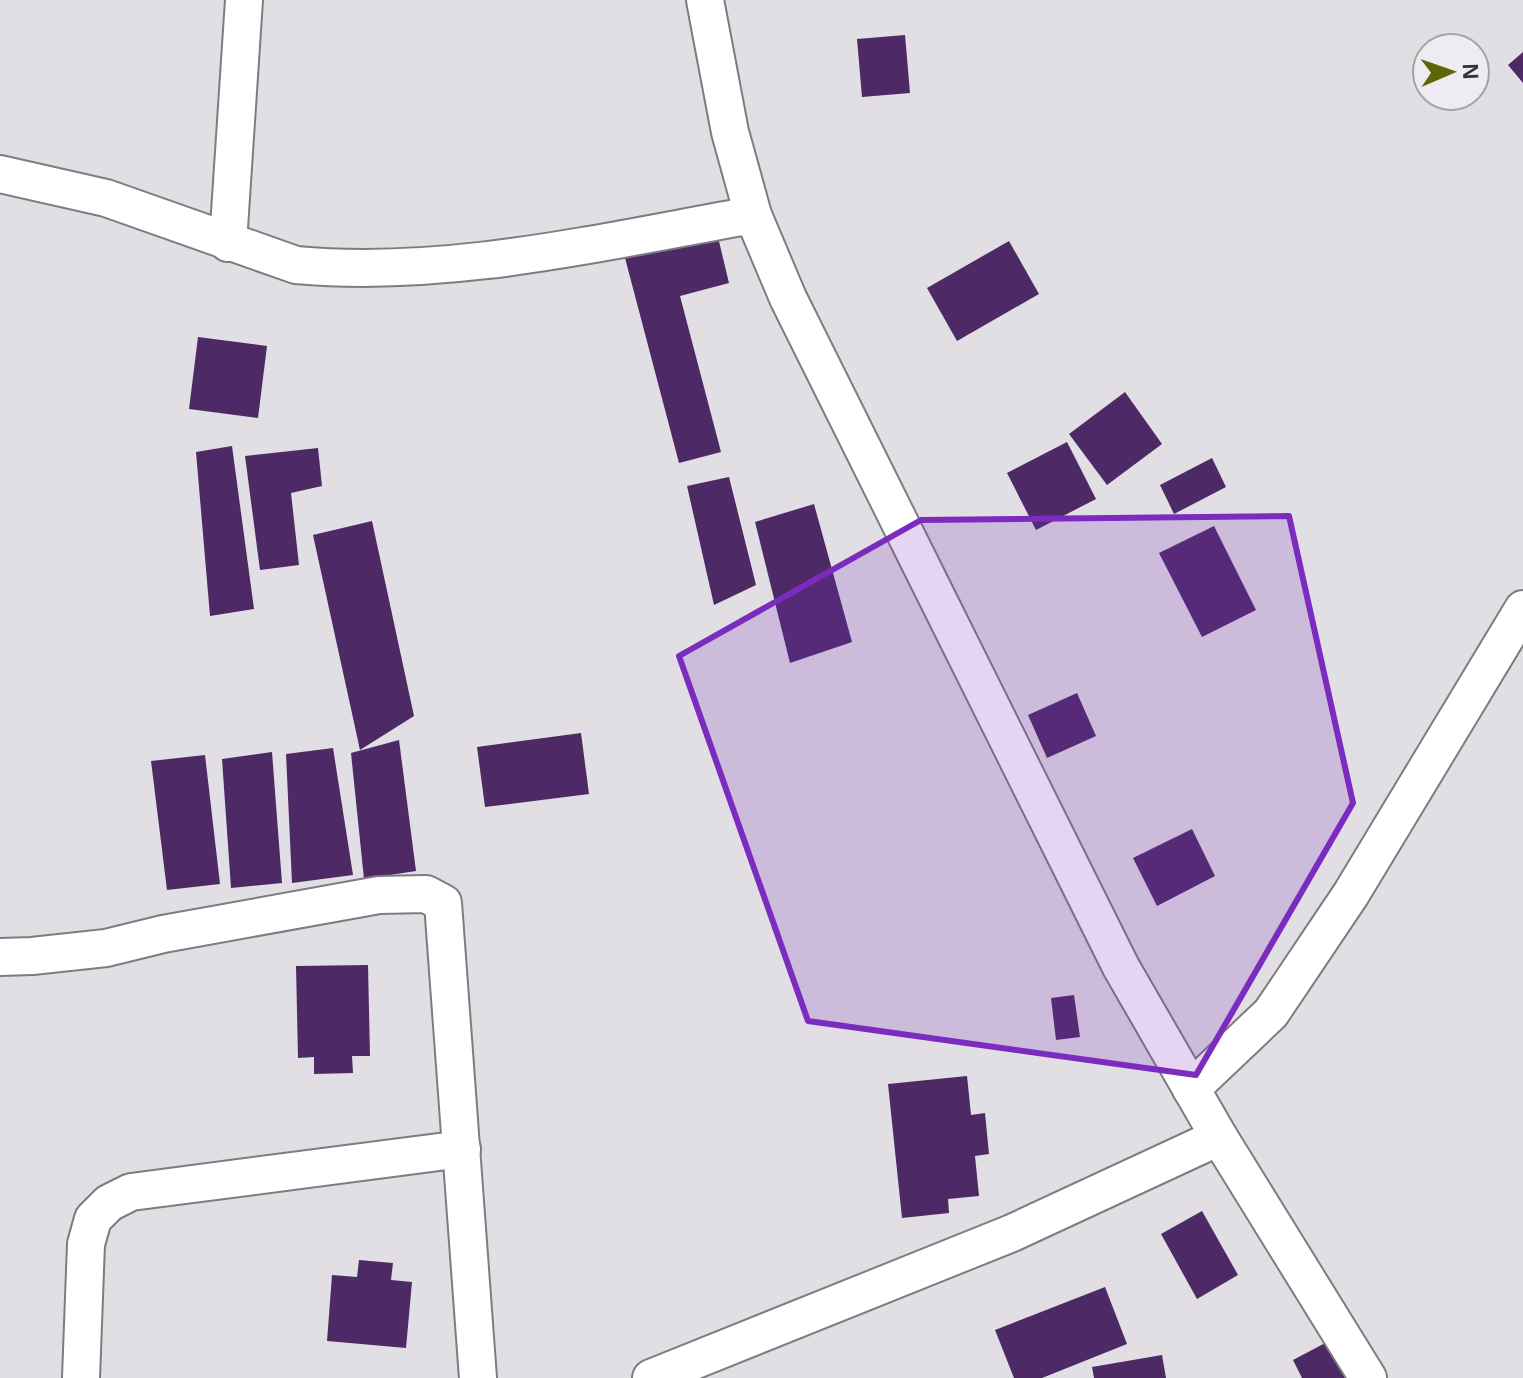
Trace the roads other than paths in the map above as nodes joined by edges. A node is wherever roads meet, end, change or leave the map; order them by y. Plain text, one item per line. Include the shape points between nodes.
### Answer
1 (244, 0) edge
2 (705, 0) edge
3 (0, 174) edge
4 (753, 215) junction
5 (228, 243) junction
6 (1523, 609) edge
7 (0, 957) edge
8 (1191, 1089) junction
9 (1219, 1137) junction
10 (462, 1149) junction
11 (81, 1378) edge
12 (478, 1378) edge
13 (651, 1378) edge
14 (1368, 1378) edge

1 - 5 street
2 - 4 street via 730,132
3 - 5 street via 106,198
4 - 5 street via 530,253 415,266 296,265
4 - 8 street via 788,298 1121,967
6 - 8 street via 1351,894 1271,1013
7 - 10 street via 106,948 379,895 426,894 443,903
8 - 9 street
9 - 13 street via 1012,1233
9 - 14 street
10 - 11 street via 131,1192 109,1203 93,1219 86,1244
10 - 12 street

